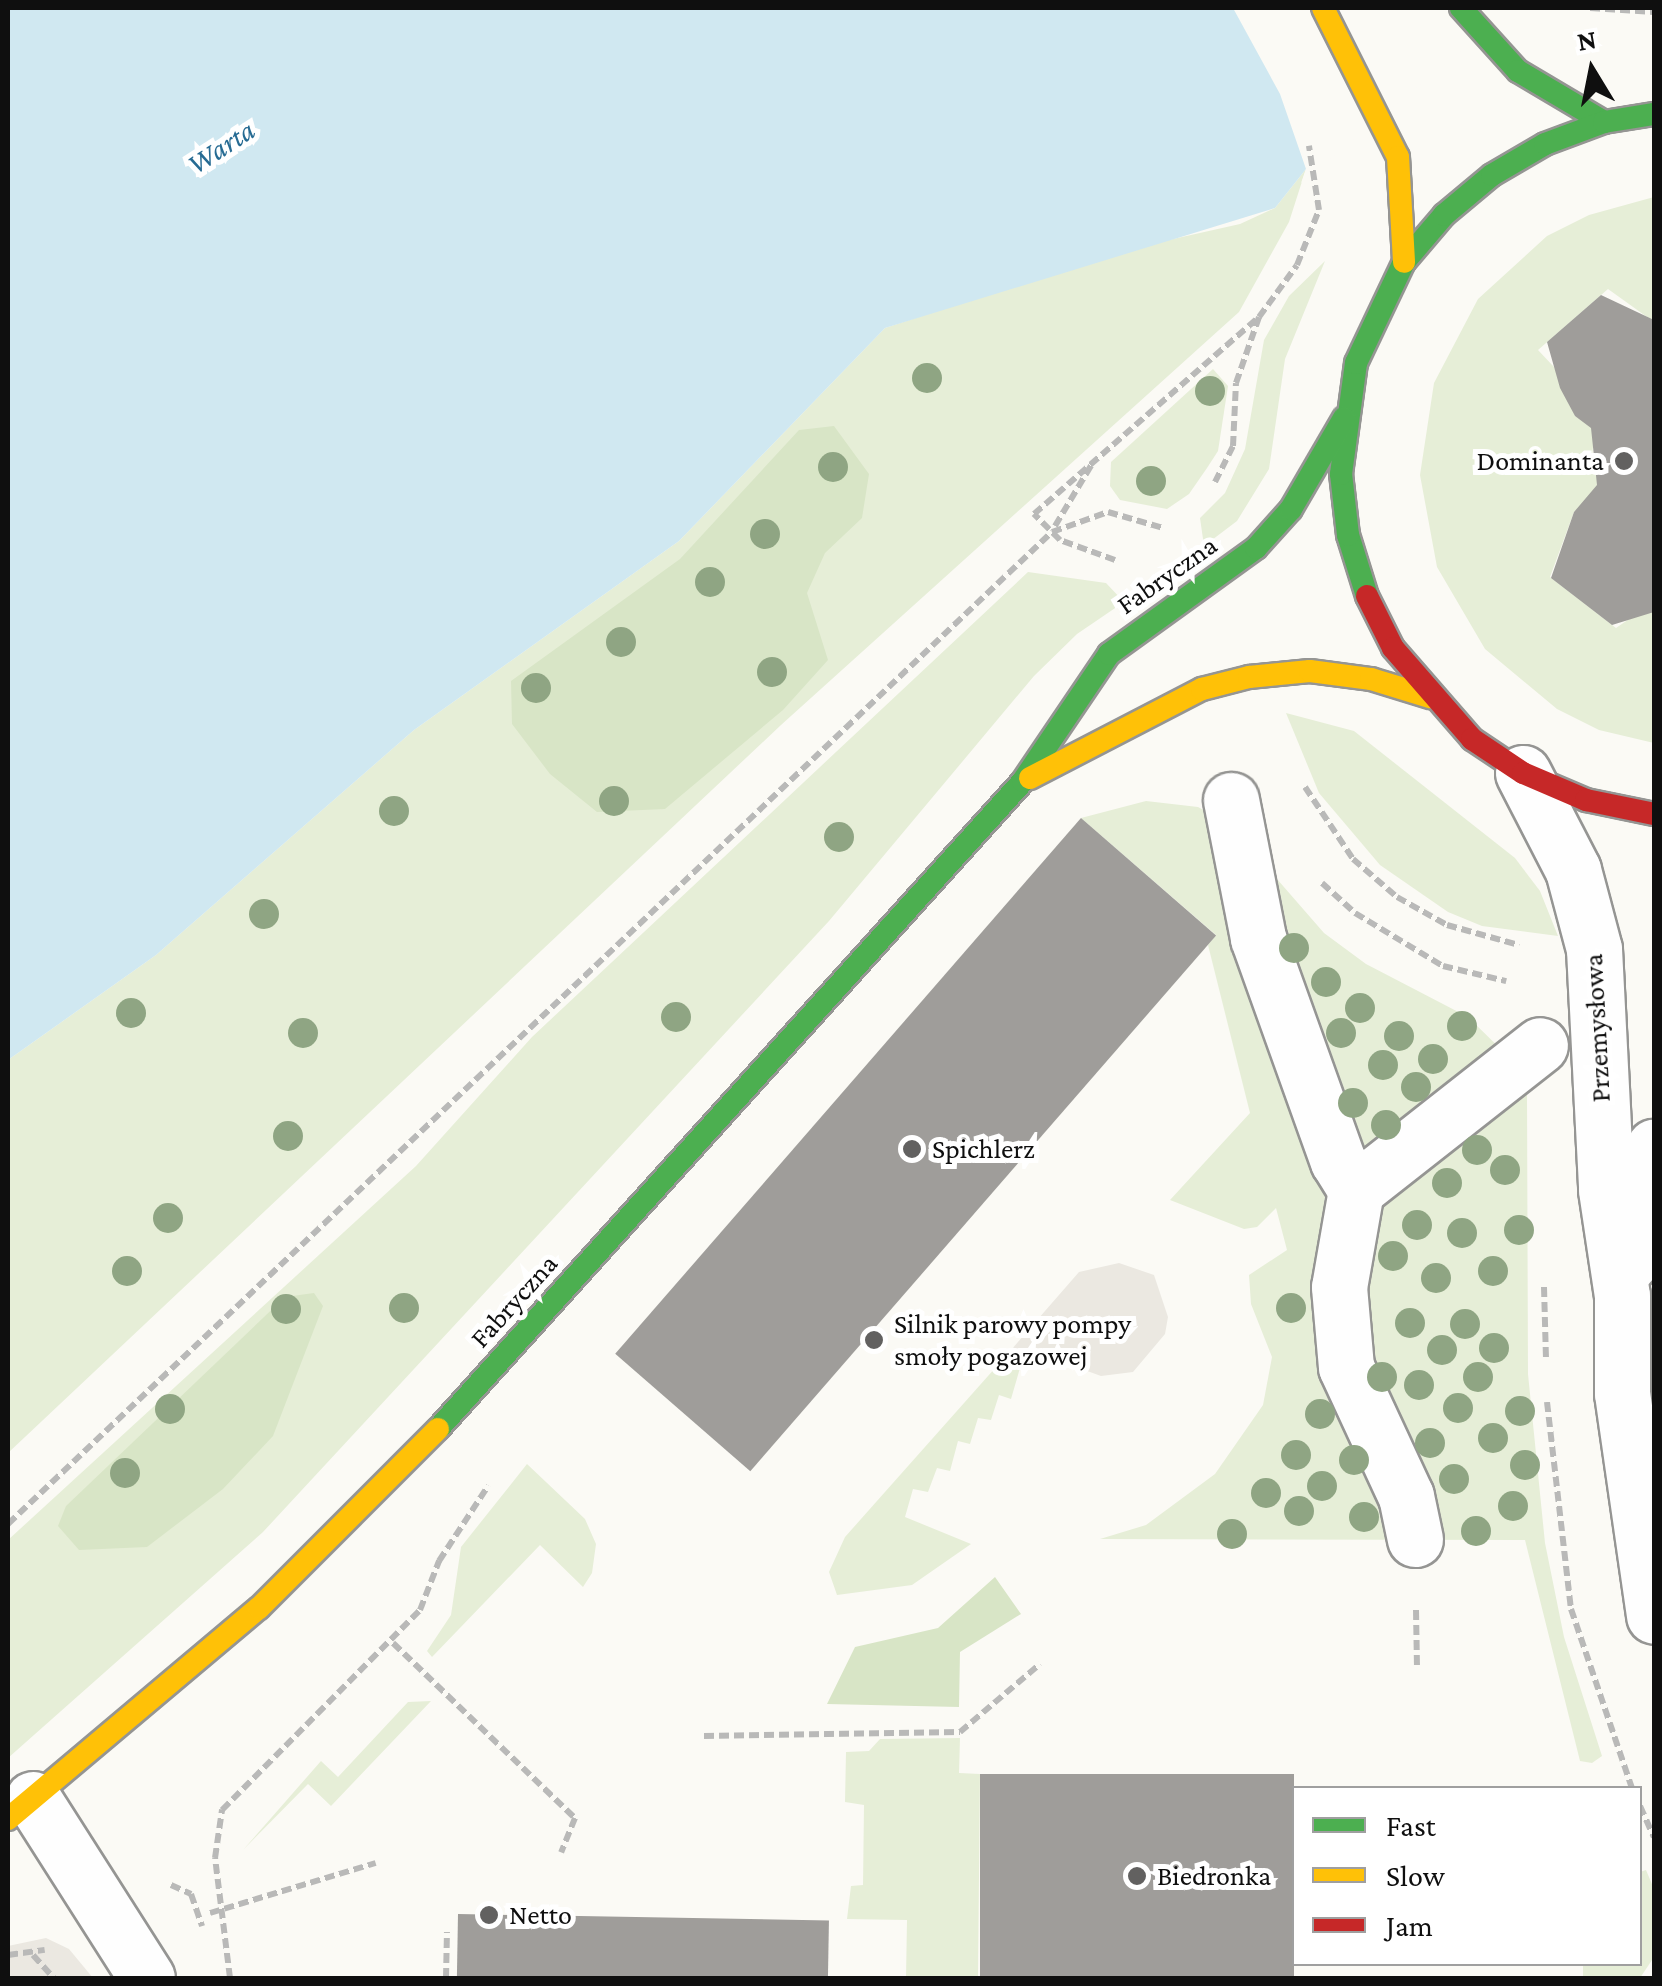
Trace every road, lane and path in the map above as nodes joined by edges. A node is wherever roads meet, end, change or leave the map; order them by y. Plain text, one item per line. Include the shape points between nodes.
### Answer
1 (1323, 8) edge
2 (1461, 8) edge
3 (1590, 8) edge
4 (1651, 11) edge
5 (1654, 114) edge
6 (1604, 122) junction
7 (1318, 210) dead end
8 (1404, 262) junction
9 (1260, 317) junction
10 (1344, 418) junction
11 (1096, 456) junction
12 (1204, 496) dead end
13 (1052, 532) junction
14 (1124, 563) dead end
15 (1430, 697) junction
16 (1523, 774) junction
17 (1301, 780) dead end
18 (1022, 782) junction
19 (1230, 800) dead end
20 (1654, 814) edge
21 (1312, 875) dead end
22 (1533, 947) dead end
23 (1510, 982) dead end
24 (1540, 1046) dead end
25 (1654, 1147) edge
26 (1356, 1190) junction
27 (1622, 1296) junction
28 (492, 1480) dead end
29 (8, 1524) edge
30 (1415, 1538) dead end
31 (1654, 1616) edge
32 (393, 1643) junction
33 (1040, 1664) dead end
34 (704, 1736) dead end
35 (20, 1809) edge
36 (1642, 1810) edge
37 (1654, 1836) edge
38 (561, 1852) dead end
39 (376, 1863) dead end
40 (218, 1908) junction
41 (210, 1913) dead end
42 (447, 1932) dead end
43 (33, 1955) dead end
44 (54, 1978) edge
45 (146, 1978) edge
46 (230, 1978) edge
47 (446, 1978) edge

1 - 8 street via 1398,157
2 - 6 street via 1518,71
3 - 4 path
5 - 6 street
6 - 8 street via 1545,144 1492,175 1444,215
7 - 9 path via 1297,264
8 - 10 street via 1356,364
9 - 11 path
9 - 12 path via 1236,383 1233,446
10 - 15 street via 1346,520 1366,594
10 - 18 street, Fabryczna via 1279,522 1210,584 1109,654
11 - 13 path
11 - 13 path via 1034,514
13 - 14 path
13 - 29 path
15 - 16 street via 1472,740
15 - 18 street, Fabryczna via 1371,678 1310,671 1249,676 1202,689
16 - 20 street via 1586,800
16 - 27 street, Przemysłowa via 1573,870 1594,949 1606,1190
17 - 22 path via 1353,858 1397,896 1447,925
18 - 35 street, Fabryczna via 410,1458 259,1608
19 - 26 street via 1258,938 1338,1161
21 - 23 path via 1356,914 1443,966
24 - 26 street
25 - 27 street, Przemysłowa
26 - 30 street via 1339,1287 1346,1367 1406,1496
27 - 31 street, Przemysłowa via 1622,1393
28 - 32 path via 457,1529 420,1610
32 - 38 path via 574,1818
32 - 40 path via 222,1810 215,1858
33 - 34 path via 960,1732
35 - 45 street
36 - 37 path
39 - 40 path via 288,1894
40 - 41 path
40 - 46 path
42 - 47 path
43 - 44 path

